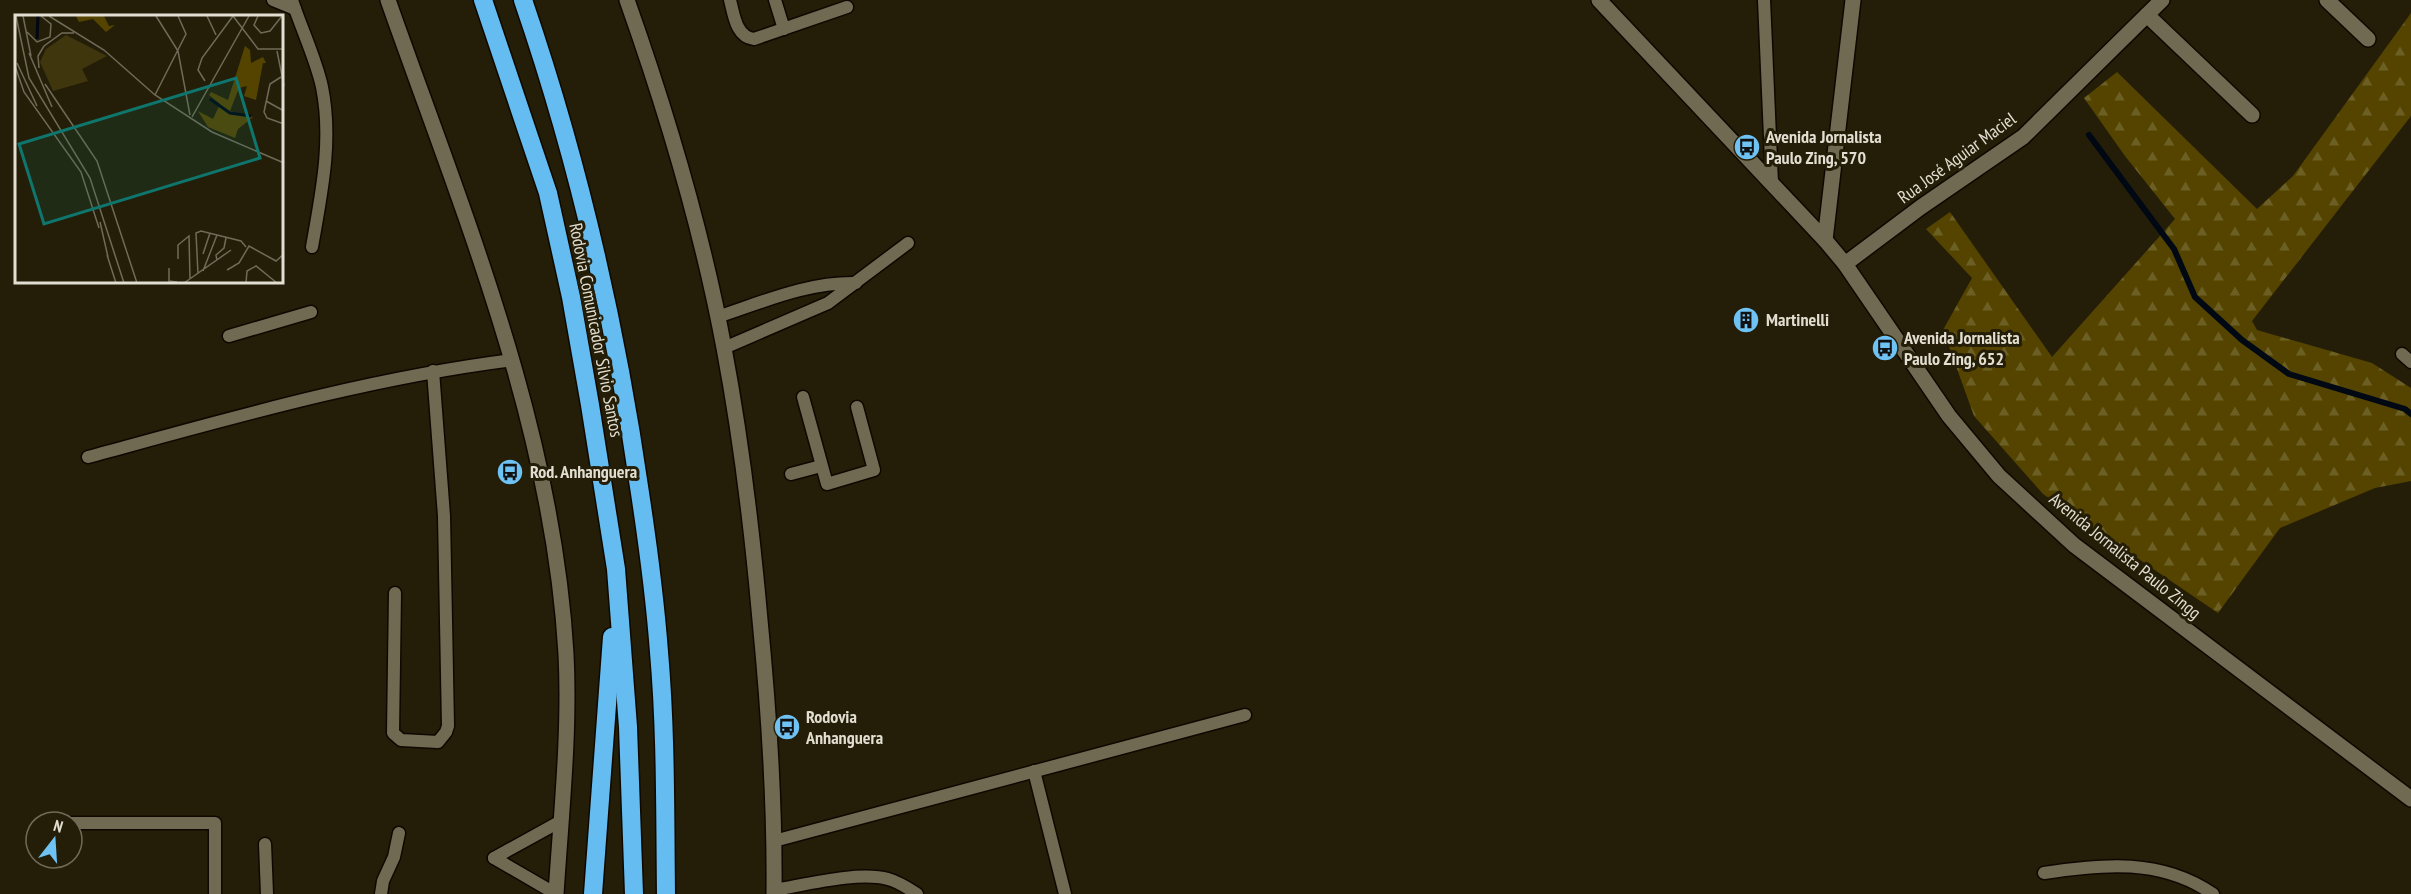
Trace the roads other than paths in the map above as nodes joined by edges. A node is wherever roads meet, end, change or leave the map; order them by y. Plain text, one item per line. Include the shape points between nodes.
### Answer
1 (273, 0) edge
2 (388, 0) edge
3 (483, 0) edge
4 (523, 0) edge
5 (627, 0) edge
6 (730, 0) edge
7 (775, 0) edge
8 (1599, 0) edge
9 (1764, 0) edge
10 (1853, 0) edge
11 (2162, 0) edge
12 (2327, 0) edge
13 (293, 4) edge
14 (847, 7) dead end
15 (2147, 15) junction
16 (784, 29) junction
17 (2368, 39) dead end
18 (2252, 115) dead end
19 (1772, 183) junction
20 (1825, 240) junction
21 (908, 243) dead end
22 (312, 248) dead end
23 (1845, 264) junction
24 (856, 283) junction
25 (311, 312) dead end
26 (717, 316) junction
27 (229, 336) dead end
28 (724, 348) junction
29 (513, 360) junction
30 (433, 371) junction
31 (802, 397) dead end
32 (857, 407) dead end
33 (88, 457) dead end
34 (821, 466) junction
35 (790, 474) dead end
36 (616, 569) junction
37 (395, 593) dead end
38 (1245, 715) dead end
39 (1034, 771) junction
40 (2411, 799) edge
41 (561, 821) junction
42 (84, 823) edge
43 (399, 833) dead end
44 (774, 841) junction
45 (265, 844) dead end
46 (2044, 873) dead end
47 (774, 892) edge
48 (215, 894) edge
49 (267, 894) edge
50 (381, 894) edge
51 (556, 894) edge
52 (593, 894) edge
53 (634, 894) edge
54 (666, 894) edge
55 (917, 894) edge
56 (1065, 894) edge
57 (2213, 894) edge

1 - 13 lane
2 - 29 main road
3 - 36 highway, Rodovia Comunicador Silvio Santos via 548,193 571,297
4 - 54 highway, Rodovia Comunicador Silvio Santos via 590,225 626,394 659,651 665,743
5 - 26 main road via 680,164
6 - 16 lane via 743,36 759,38
7 - 16 lane
8 - 19 main road, Avenida Jornalista Paulo Zingg
9 - 19 lane
10 - 20 main road
11 - 15 main road, Rua José Aguiar Maciel
12 - 17 main road
13 - 22 lane via 322,87 327,139
14 - 16 lane
15 - 18 main road
15 - 23 main road, Rua José Aguiar Maciel via 2023,137
19 - 20 main road, Avenida Jornalista Paulo Zingg
20 - 23 main road, Avenida Jornalista Paulo Zingg
21 - 24 lane
23 - 40 main road, Avenida Jornalista Paulo Zingg via 1949,416 1999,476 2074,545
24 - 26 lane via 815,285
24 - 28 lane via 828,303
25 - 27 lane
26 - 28 main road
28 - 44 main road via 752,534 770,720
29 - 30 lane
29 - 41 main road via 543,479 556,557 566,654
30 - 33 lane via 310,397
30 - 37 lane via 444,516 448,726 438,742 401,740 393,733
31 - 34 lane
32 - 34 lane via 874,470 827,484
34 - 35 lane
36 - 52 highway
36 - 53 highway, Rodovia Comunicador Silvio Santos via 628,727
38 - 39 lane
39 - 44 lane
39 - 56 lane
41 - 51 main road
41 - 51 lane via 494,858
42 - 48 lane via 215,823
43 - 50 lane
44 - 47 main road
45 - 49 lane
46 - 57 lane via 2098,865 2151,868 2199,884
47 - 55 lane via 877,877 900,883

